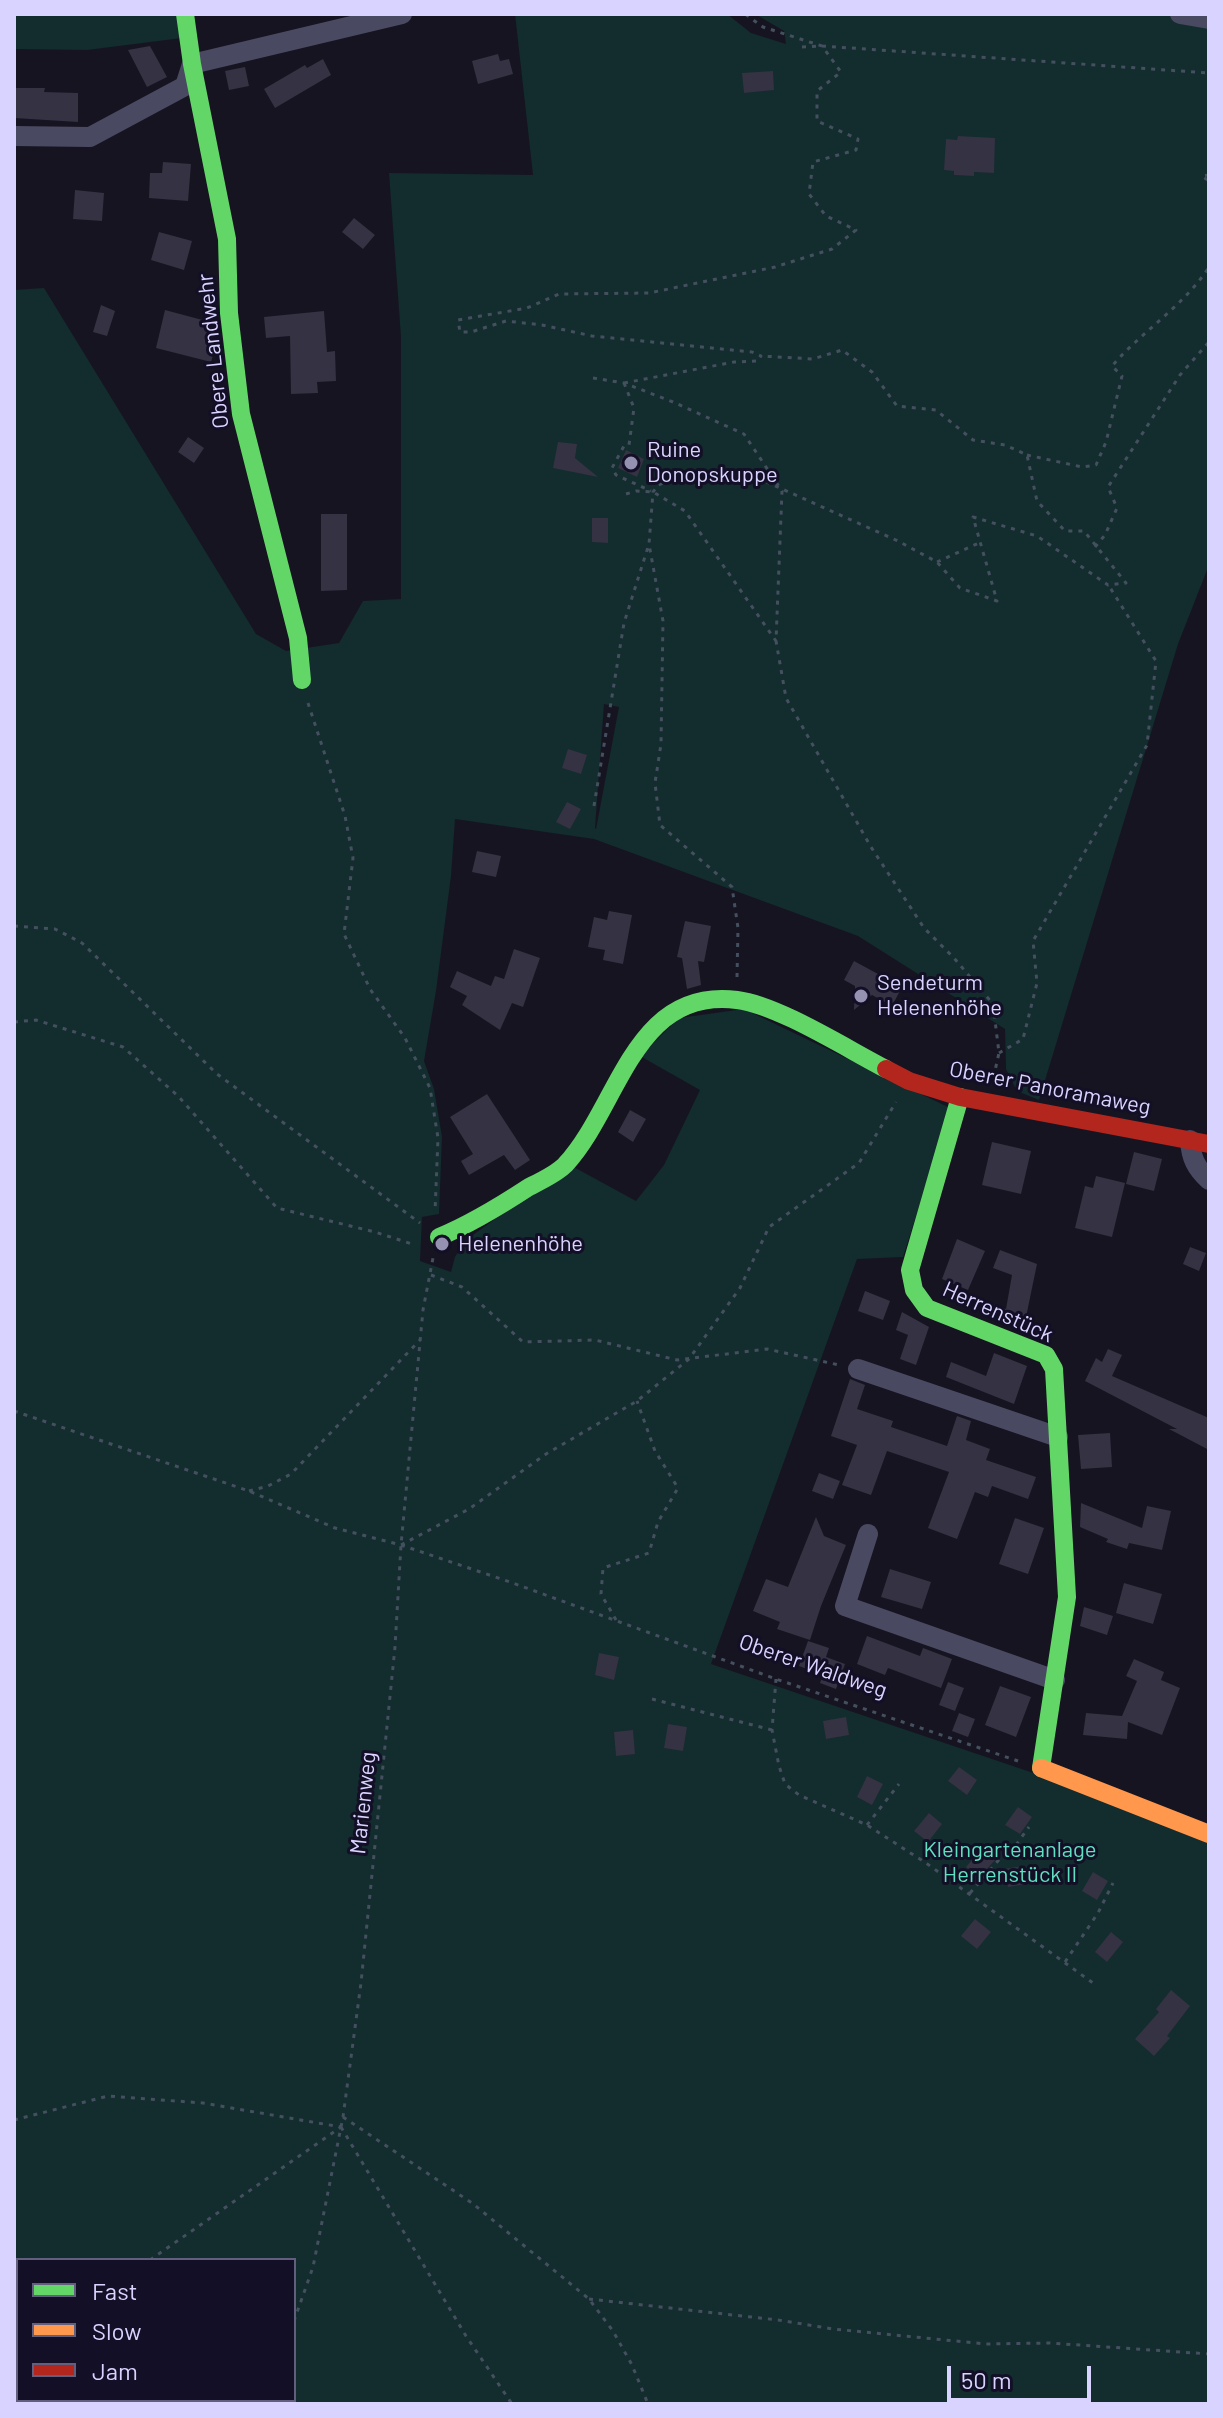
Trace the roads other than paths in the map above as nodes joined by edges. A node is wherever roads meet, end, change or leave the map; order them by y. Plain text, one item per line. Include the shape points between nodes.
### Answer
1 (185, 14) edge
2 (402, 14) edge
3 (1180, 14) edge
4 (1209, 19) edge
5 (192, 64) junction
6 (14, 136) edge
7 (302, 680) road end
8 (960, 1097) junction
9 (1199, 1142) edge
10 (1209, 1180) edge
11 (437, 1244) road end
12 (858, 1369) road end
13 (1058, 1437) junction
14 (868, 1534) dead end
15 (1055, 1680) junction
16 (1209, 1834) edge

1 - 5 street, Obere Landwehr
2 - 5 street
3 - 4 street
5 - 6 street via 185,86 90,137
5 - 7 street, Obere Landwehr via 227,239 241,414 298,638
8 - 9 street, Oberer Panoramaweg
8 - 11 street, Oberer Panoramaweg via 909,1081 770,1009 738,1000 710,1000 674,1011 654,1026 563,1167
8 - 13 street, Herrenstück via 910,1270 912,1286 927,1308 1046,1355 1054,1369
9 - 10 street via 1190,1154
12 - 13 street
13 - 15 street, Herrenstück via 1067,1597
14 - 15 street via 845,1606
15 - 16 street, Herrenstück via 1040,1768

